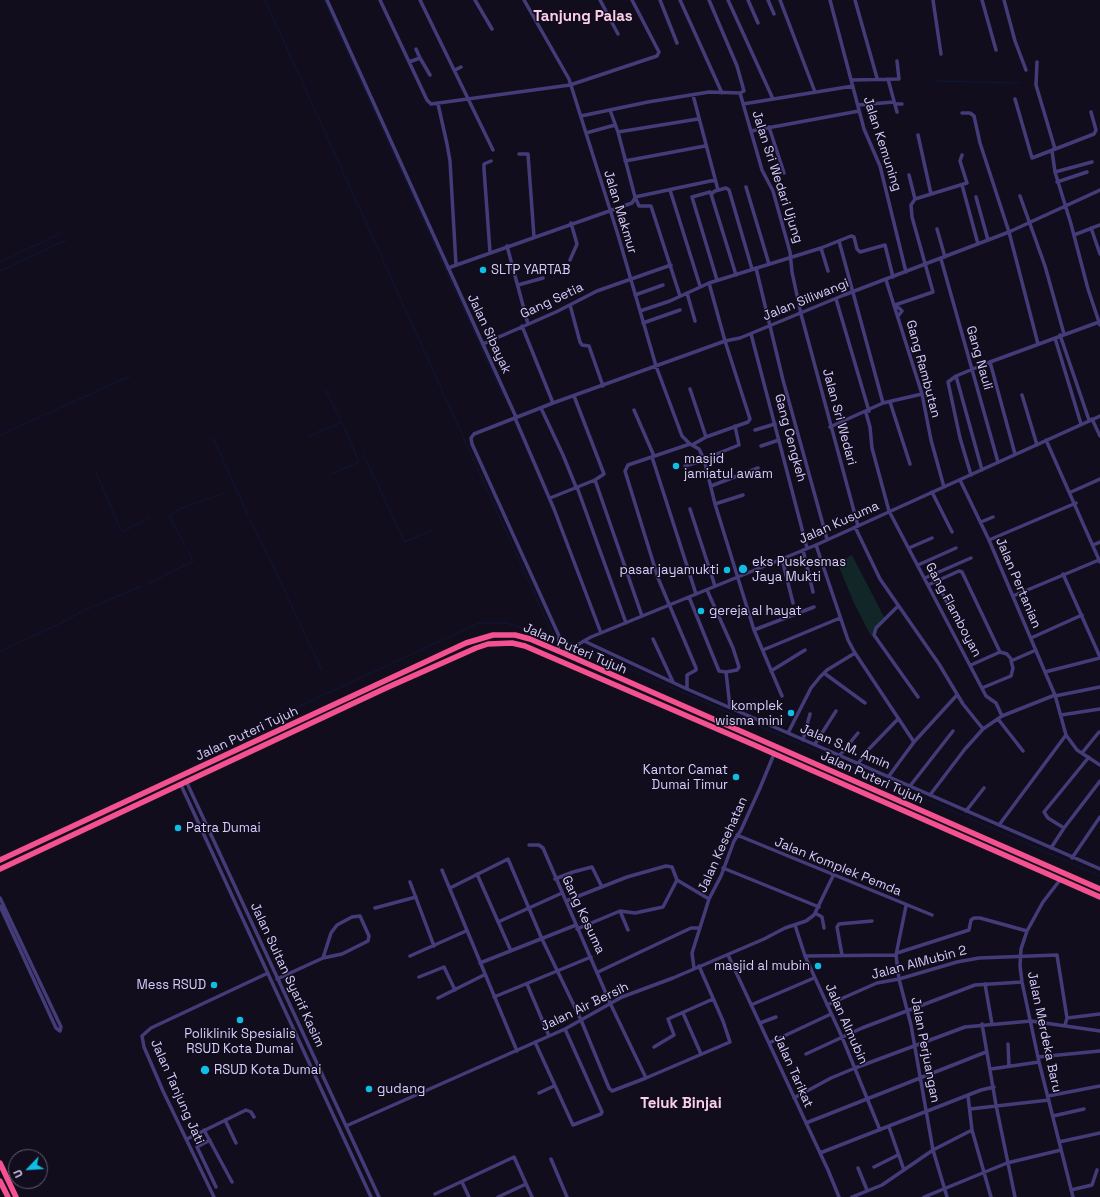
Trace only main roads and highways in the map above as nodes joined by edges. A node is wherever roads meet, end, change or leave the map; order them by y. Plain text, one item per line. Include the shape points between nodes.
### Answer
1 (384, 686) junction
2 (124, 803) junction
3 (911, 807) junction
4 (127, 809) junction
5 (908, 813) junction
6 (0, 860) edge
7 (0, 869) edge
8 (1100, 889) edge
9 (1100, 897) edge
10 (0, 1163) edge
11 (0, 1181) edge
12 (8, 1197) edge
13 (16, 1197) edge

1 - 2 highway, Jalan Puteri Tujuh
1 - 3 highway, Jalan Puteri Tujuh via 466,643 487,636 514,635 530,639
1 - 4 highway, Jalan Puteri Tujuh via 184,784
1 - 5 highway, Jalan Puteri Tujuh via 476,648 494,644 518,644
2 - 4 highway
2 - 6 highway, Jalan Puteri Tujuh
3 - 5 highway
3 - 8 highway, Jalan Puteri Tujuh
4 - 7 highway, Jalan Puteri Tujuh
5 - 9 highway, Jalan Puteri Tujuh
10 - 13 highway
11 - 12 highway

